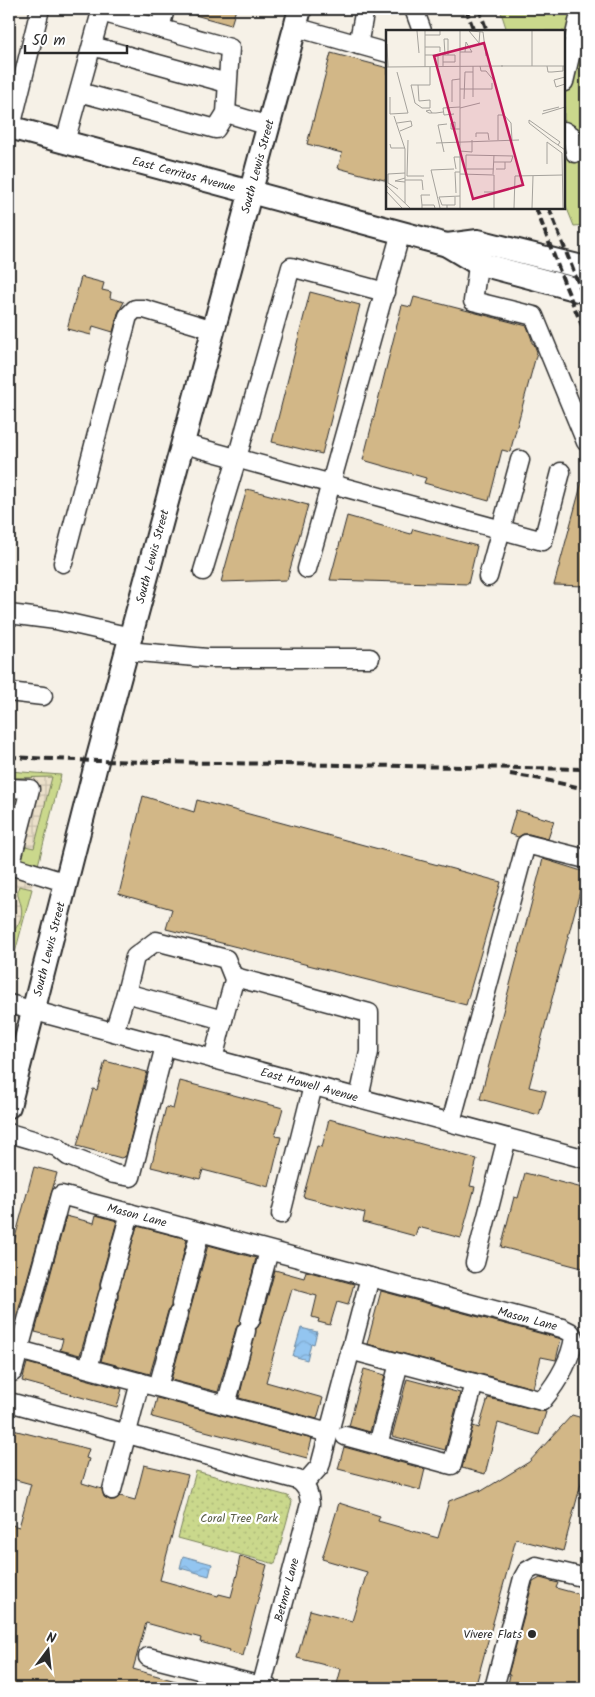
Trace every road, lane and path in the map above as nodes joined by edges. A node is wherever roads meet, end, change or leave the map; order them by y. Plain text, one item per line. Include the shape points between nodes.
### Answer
1 (40, 9) edge
2 (165, 9) edge
3 (365, 9) edge
4 (414, 9) edge
5 (581, 9) edge
6 (120, 13) edge
7 (298, 18) edge
8 (160, 28) junction
9 (422, 30) edge
10 (358, 45) junction
11 (92, 46) junction
12 (386, 52) edge
13 (565, 78) edge
14 (227, 83) junction
15 (79, 92) junction
16 (226, 113) junction
17 (269, 126) junction
18 (10, 127) edge
19 (565, 132) edge
20 (65, 142) junction
21 (575, 153) dead end
22 (252, 192) junction
23 (401, 232) junction
24 (480, 252) junction
25 (586, 268) edge
26 (385, 292) junction
27 (586, 292) edge
28 (214, 330) junction
29 (586, 442) edge
30 (184, 444) junction
31 (238, 458) junction
32 (520, 460) dead end
33 (561, 472) dead end
34 (331, 483) junction
35 (502, 529) junction
36 (63, 563) dead end
37 (308, 569) dead end
38 (203, 570) dead end
39 (488, 577) dead end
40 (9, 614) edge
41 (129, 644) junction
42 (370, 658) dead end
43 (9, 692) edge
44 (43, 696) dead end
45 (9, 788) edge
46 (586, 859) edge
47 (9, 866) edge
48 (67, 883) junction
49 (234, 979) junction
50 (126, 993) junction
51 (9, 1004) edge
52 (34, 1011) junction
53 (223, 1020) junction
54 (114, 1032) junction
55 (165, 1046) junction
56 (213, 1059) junction
57 (314, 1086) junction
58 (359, 1098) junction
59 (9, 1106) edge
60 (451, 1122) junction
61 (9, 1133) edge
62 (507, 1138) junction
63 (586, 1158) edge
64 (130, 1213) junction
65 (281, 1214) dead end
66 (200, 1232) junction
67 (269, 1251) junction
68 (475, 1263) dead end
69 (370, 1277) junction
70 (19, 1350) junction
71 (350, 1350) junction
72 (399, 1363) junction
73 (88, 1368) junction
74 (13, 1372) dead end
75 (140, 1382) junction
76 (474, 1383) junction
77 (158, 1387) junction
78 (9, 1402) edge
79 (226, 1405) junction
80 (127, 1433) junction
81 (337, 1435) junction
82 (378, 1445) junction
83 (306, 1488) junction
84 (112, 1490) dead end
85 (586, 1578) edge
86 (148, 1657) dead end
87 (264, 1688) edge
88 (494, 1688) edge

1 - 18 street
2 - 8 street
3 - 10 street
4 - 9 street
5 - 13 street
6 - 8 street
6 - 11 street via 101,12
7 - 10 street
7 - 17 main road, South Lewis Street
8 - 14 street via 230,48
10 - 12 street
11 - 14 street
11 - 15 street
14 - 16 street
15 - 16 street via 216,128
15 - 20 street
16 - 17 street
17 - 22 main road, South Lewis Street
18 - 20 main road, East Cerritos Avenue
19 - 21 street via 572,136
20 - 22 main road, East Cerritos Avenue
22 - 23 main road, East Cerritos Avenue
22 - 28 main road, South Lewis Street
23 - 24 main road, East Cerritos Avenue
23 - 26 street
24 - 25 main road, East Cerritos Avenue
24 - 27 main road, East Cerritos Avenue
24 - 29 street via 473,301 534,316
26 - 31 street via 291,267
26 - 34 street
28 - 30 main road, South Lewis Street
28 - 36 street via 138,308 128,316
30 - 31 street
30 - 41 main road, South Lewis Street
31 - 34 street
31 - 38 street
32 - 35 street
33 - 35 street via 543,540
34 - 35 street
34 - 37 street
35 - 39 street
40 - 41 street via 56,620
41 - 42 street via 207,658
41 - 48 main road, South Lewis Street
43 - 44 street
45 - 47 street via 30,789
46 - 60 street via 526,844
47 - 48 street
48 - 52 main road, South Lewis Street
49 - 50 street via 226,959 156,941 135,957
49 - 53 street
49 - 58 street via 369,1013 369,1052
50 - 53 street
50 - 54 street
51 - 52 street, East Howell Avenue
52 - 54 street, East Howell Avenue
52 - 59 main road, South Lewis Street
53 - 56 street
54 - 55 street, East Howell Avenue
55 - 56 street, East Howell Avenue
55 - 61 street via 131,1177 114,1174 68,1156 57,1147
56 - 57 street, East Howell Avenue
57 - 58 street, East Howell Avenue
57 - 65 street
58 - 60 street, East Howell Avenue
60 - 62 street, East Howell Avenue
62 - 63 street, East Howell Avenue
62 - 68 street
64 - 66 street, Mason Lane
64 - 70 street, Mason Lane via 61,1195
64 - 73 street
66 - 67 street, Mason Lane
66 - 77 street
67 - 69 street, Mason Lane
67 - 79 street
69 - 71 street
69 - 76 street, Mason Lane via 562,1328 574,1337 563,1368 542,1401
70 - 73 street
70 - 74 street, Mason Lane
71 - 72 street, Mason Lane
71 - 81 street
72 - 76 street, Mason Lane
72 - 82 street
73 - 75 street
75 - 77 street
75 - 80 street
76 - 82 street via 452,1465
77 - 79 street
78 - 80 street
79 - 81 street
80 - 83 street via 298,1480
80 - 84 street
81 - 82 street
81 - 83 street
83 - 87 street, Betmor Lane via 310,1504
85 - 88 street via 536,1566 527,1571
86 - 87 street

